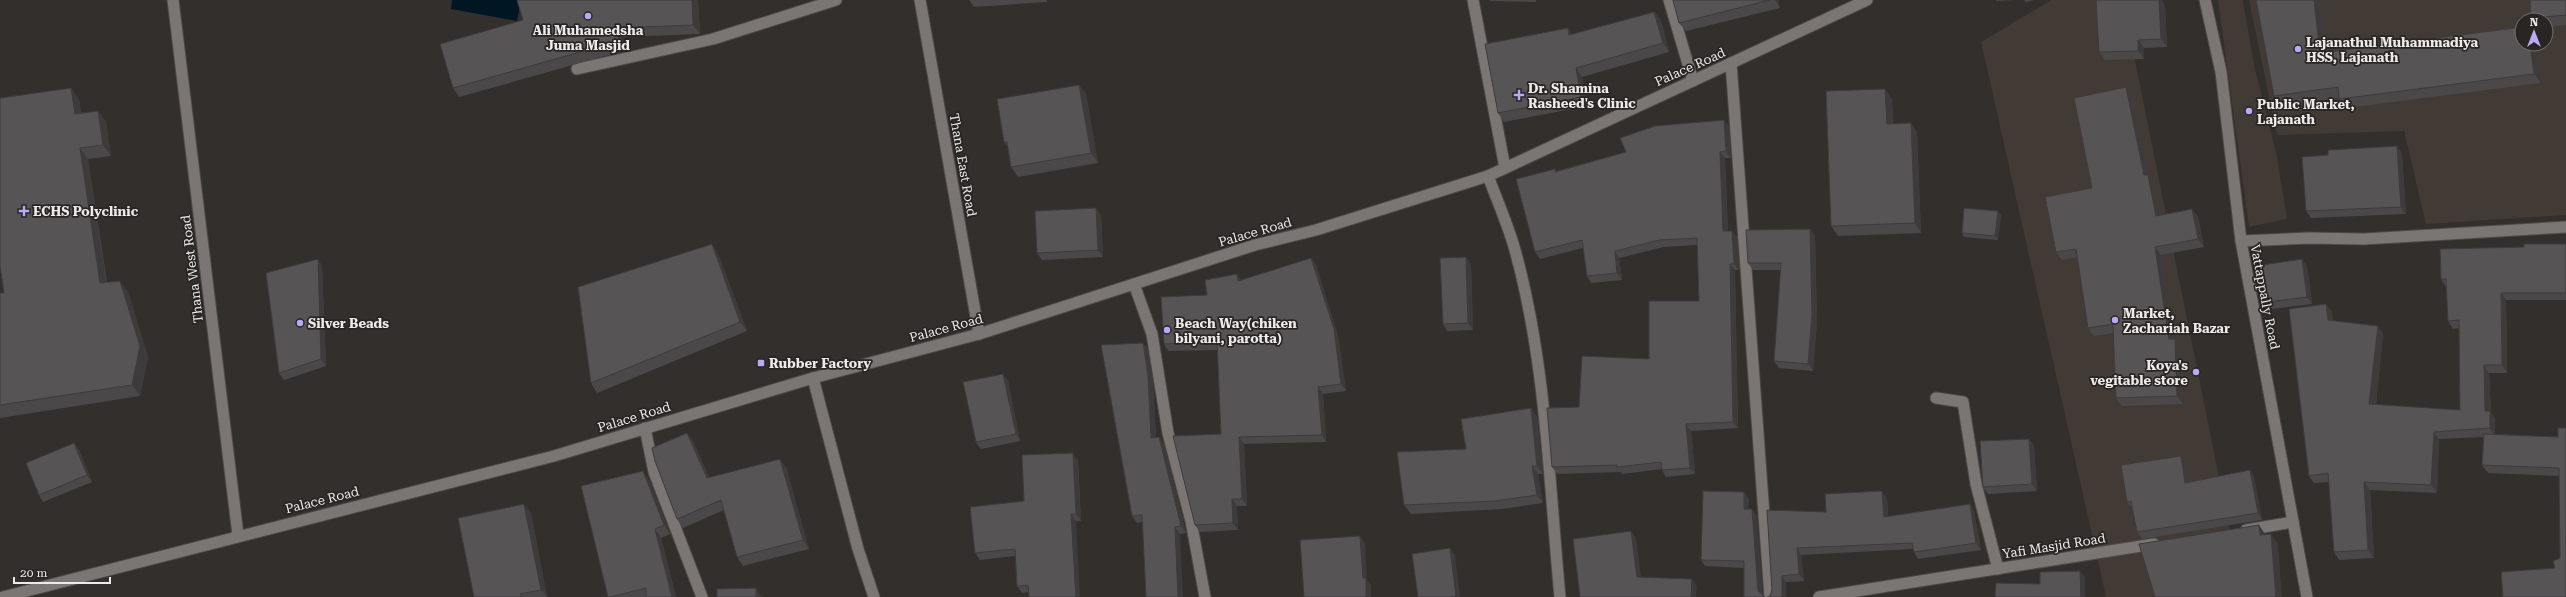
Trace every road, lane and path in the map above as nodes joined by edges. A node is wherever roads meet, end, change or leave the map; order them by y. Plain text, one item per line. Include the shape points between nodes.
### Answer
1 (173, 0) edge
2 (836, 0) edge
3 (920, 0) edge
4 (1473, 0) edge
5 (1669, 0) edge
6 (1867, 0) edge
7 (2205, 0) edge
8 (1731, 64) junction
9 (577, 69) edge
10 (1693, 80) junction
11 (1505, 168) junction
12 (1488, 176) junction
13 (2566, 227) edge
14 (2241, 241) junction
15 (1134, 284) junction
16 (979, 334) junction
17 (813, 378) junction
18 (1936, 398) dead end
19 (645, 428) junction
20 (2293, 522) junction
21 (2231, 532) edge
22 (238, 535) junction
23 (2169, 542) edge
24 (1998, 569) junction
25 (17, 595) edge
26 (3, 597) edge
27 (702, 597) edge
28 (874, 597) edge
29 (1205, 597) edge
30 (1560, 597) edge
31 (1770, 597) edge
32 (1819, 597) edge
33 (2307, 597) edge

1 - 22 main road, Thana West Road
2 - 9 main road via 714,39
3 - 16 main road, Thana East Road
4 - 11 main road
5 - 10 main road
6 - 8 main road, Palace Road
7 - 14 main road, Vattappally Road via 2221,72
8 - 10 main road, Palace Road
8 - 31 main road
10 - 11 main road, Palace Road
11 - 12 main road, Palace Road
12 - 15 main road, Palace Road
12 - 30 main road via 1515,248 1540,376
13 - 14 main road via 2364,239
14 - 20 main road, Vattappally Road
15 - 16 main road, Palace Road
15 - 29 main road via 1152,334 1168,433 1191,521
16 - 17 main road, Palace Road
17 - 19 main road, Palace Road
17 - 28 main road via 858,550
18 - 24 main road via 1963,402 1976,484
19 - 22 main road, Palace Road via 554,456
19 - 27 main road via 654,472
20 - 21 main road
20 - 33 main road, Vattappally Road
22 - 25 main road, Palace Road
23 - 24 main road, Yafi Masjid Road
24 - 32 main road, Yafi Masjid Road
25 - 26 main road, Palace Road

